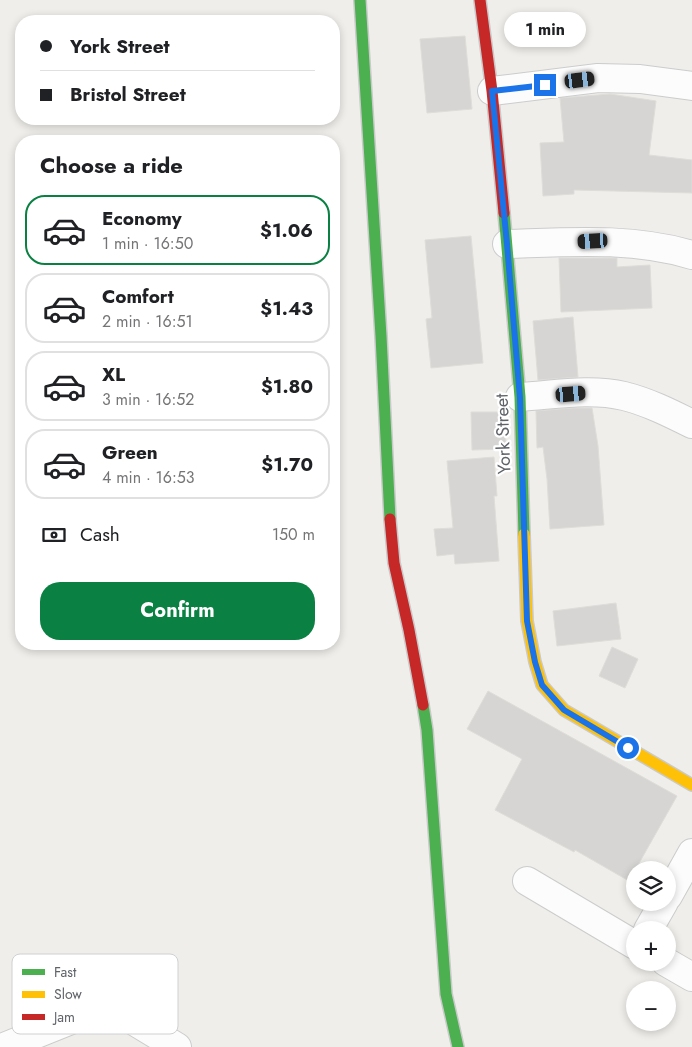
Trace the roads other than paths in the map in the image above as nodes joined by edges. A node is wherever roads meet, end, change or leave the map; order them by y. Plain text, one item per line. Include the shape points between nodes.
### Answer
1 (360, 0) edge
2 (480, 0) edge
3 (692, 86) edge
4 (492, 91) junction
5 (507, 244) junction
6 (692, 255) edge
7 (520, 398) junction
8 (692, 424) edge
9 (692, 785) edge
10 (692, 852) edge
11 (527, 881) dead end
12 (676, 881) edge
13 (626, 940) edge
14 (676, 968) edge
15 (692, 977) edge
16 (36, 1034) edge
17 (155, 1034) edge
18 (4, 1047) edge
19 (177, 1047) edge
20 (458, 1047) edge

1 - 20 street via 394,564 427,730 446,994
2 - 4 street, York Street
3 - 4 street via 640,79 598,78
4 - 5 street, York Street
5 - 6 street via 593,241 671,248
5 - 7 street, York Street
7 - 8 street via 588,392 623,396 656,406
7 - 9 street, York Street via 527,621 542,685 564,710
10 - 12 street
11 - 13 street
14 - 15 street
16 - 18 street
17 - 19 street

